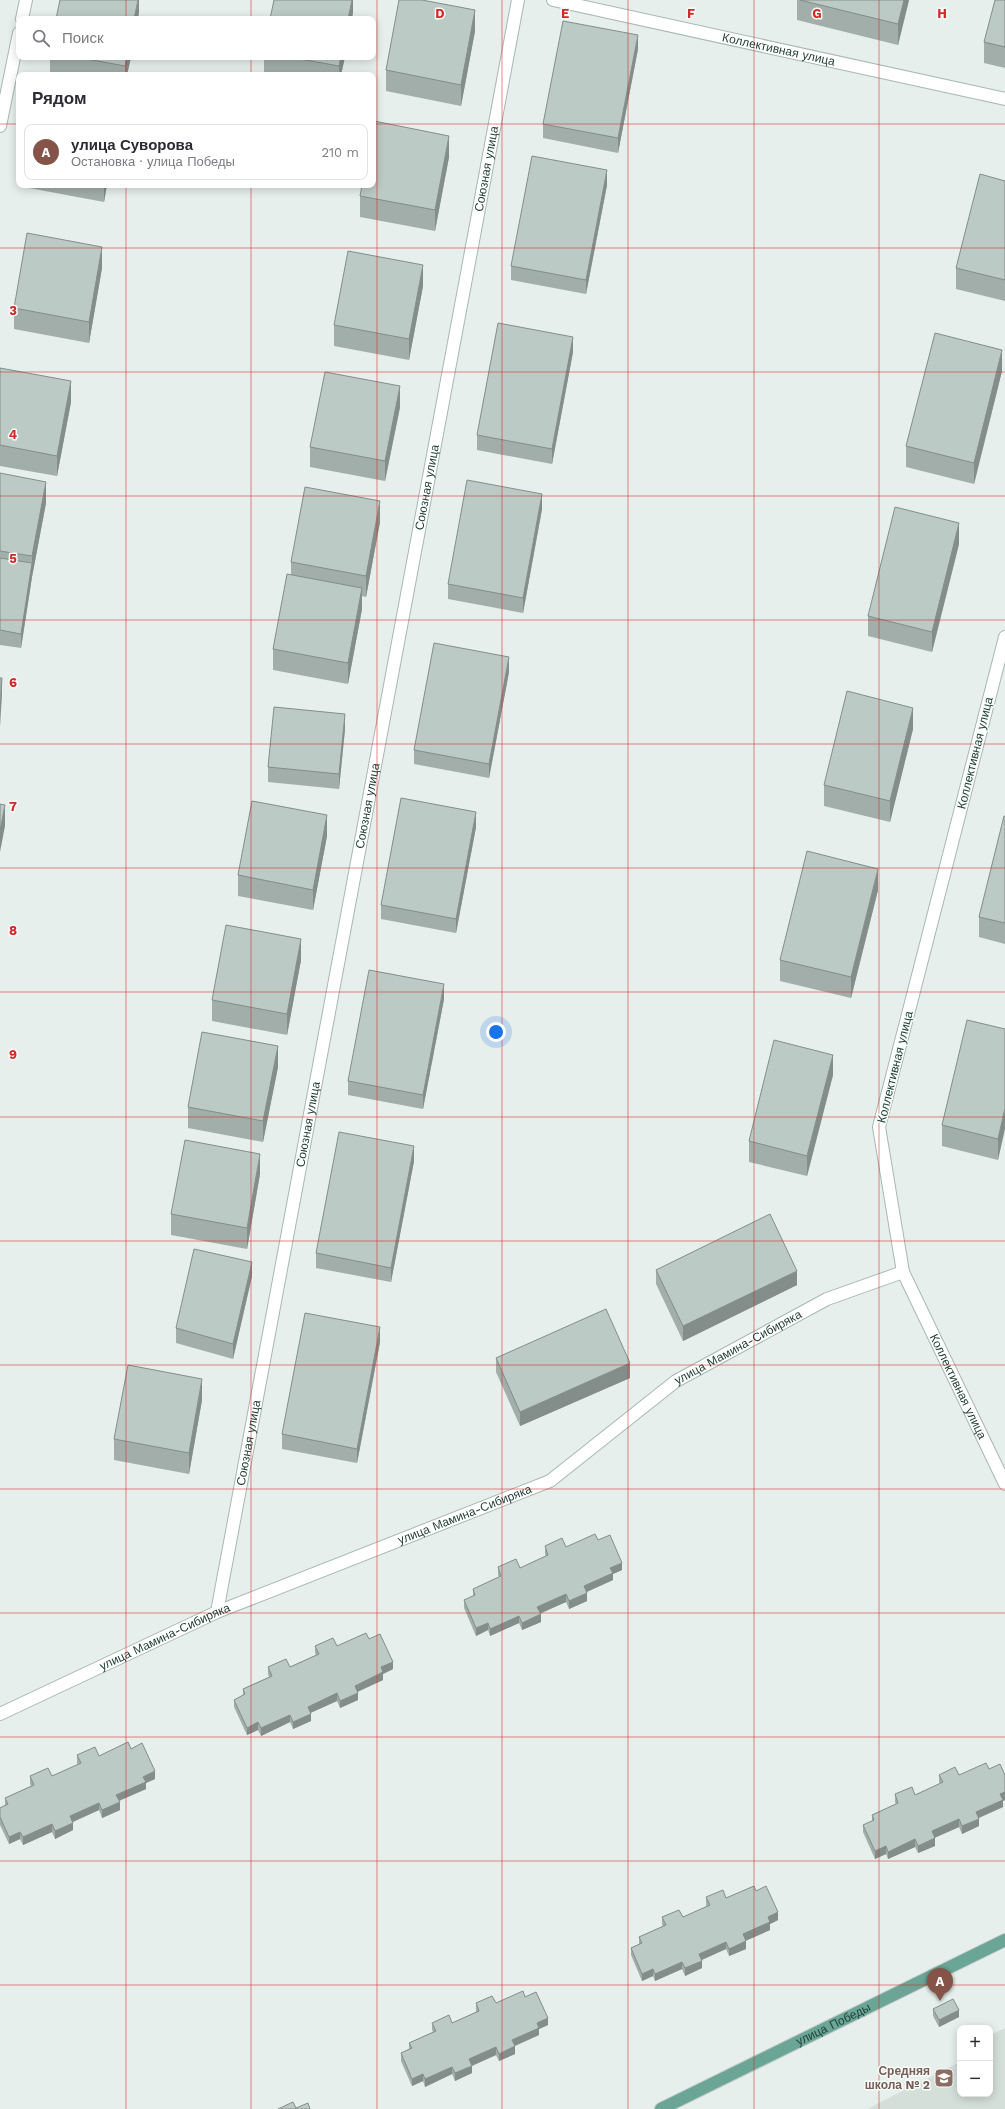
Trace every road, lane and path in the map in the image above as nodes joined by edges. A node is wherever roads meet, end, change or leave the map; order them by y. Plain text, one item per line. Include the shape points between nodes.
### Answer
1 (26, 0) edge
2 (518, 0) edge
3 (552, 0) edge
4 (23, 16) edge
5 (16, 48) edge
6 (1005, 99) edge
7 (0, 126) edge
8 (1005, 637) edge
9 (903, 1272) junction
10 (1005, 1484) edge
11 (217, 1612) junction
12 (0, 1714) edge
13 (1005, 1940) edge
14 (661, 2109) edge

1 - 4 street
2 - 11 street, Союзная улица
3 - 6 street, Коллективная улица
5 - 7 street
8 - 9 street, Коллективная улица via 879,1127
9 - 10 street, Коллективная улица
9 - 11 street, улица Мамина-Сибиряка via 827,1299 676,1381 550,1481
11 - 12 street, улица Мамина-Сибиряка
13 - 14 main road, улица Победы

